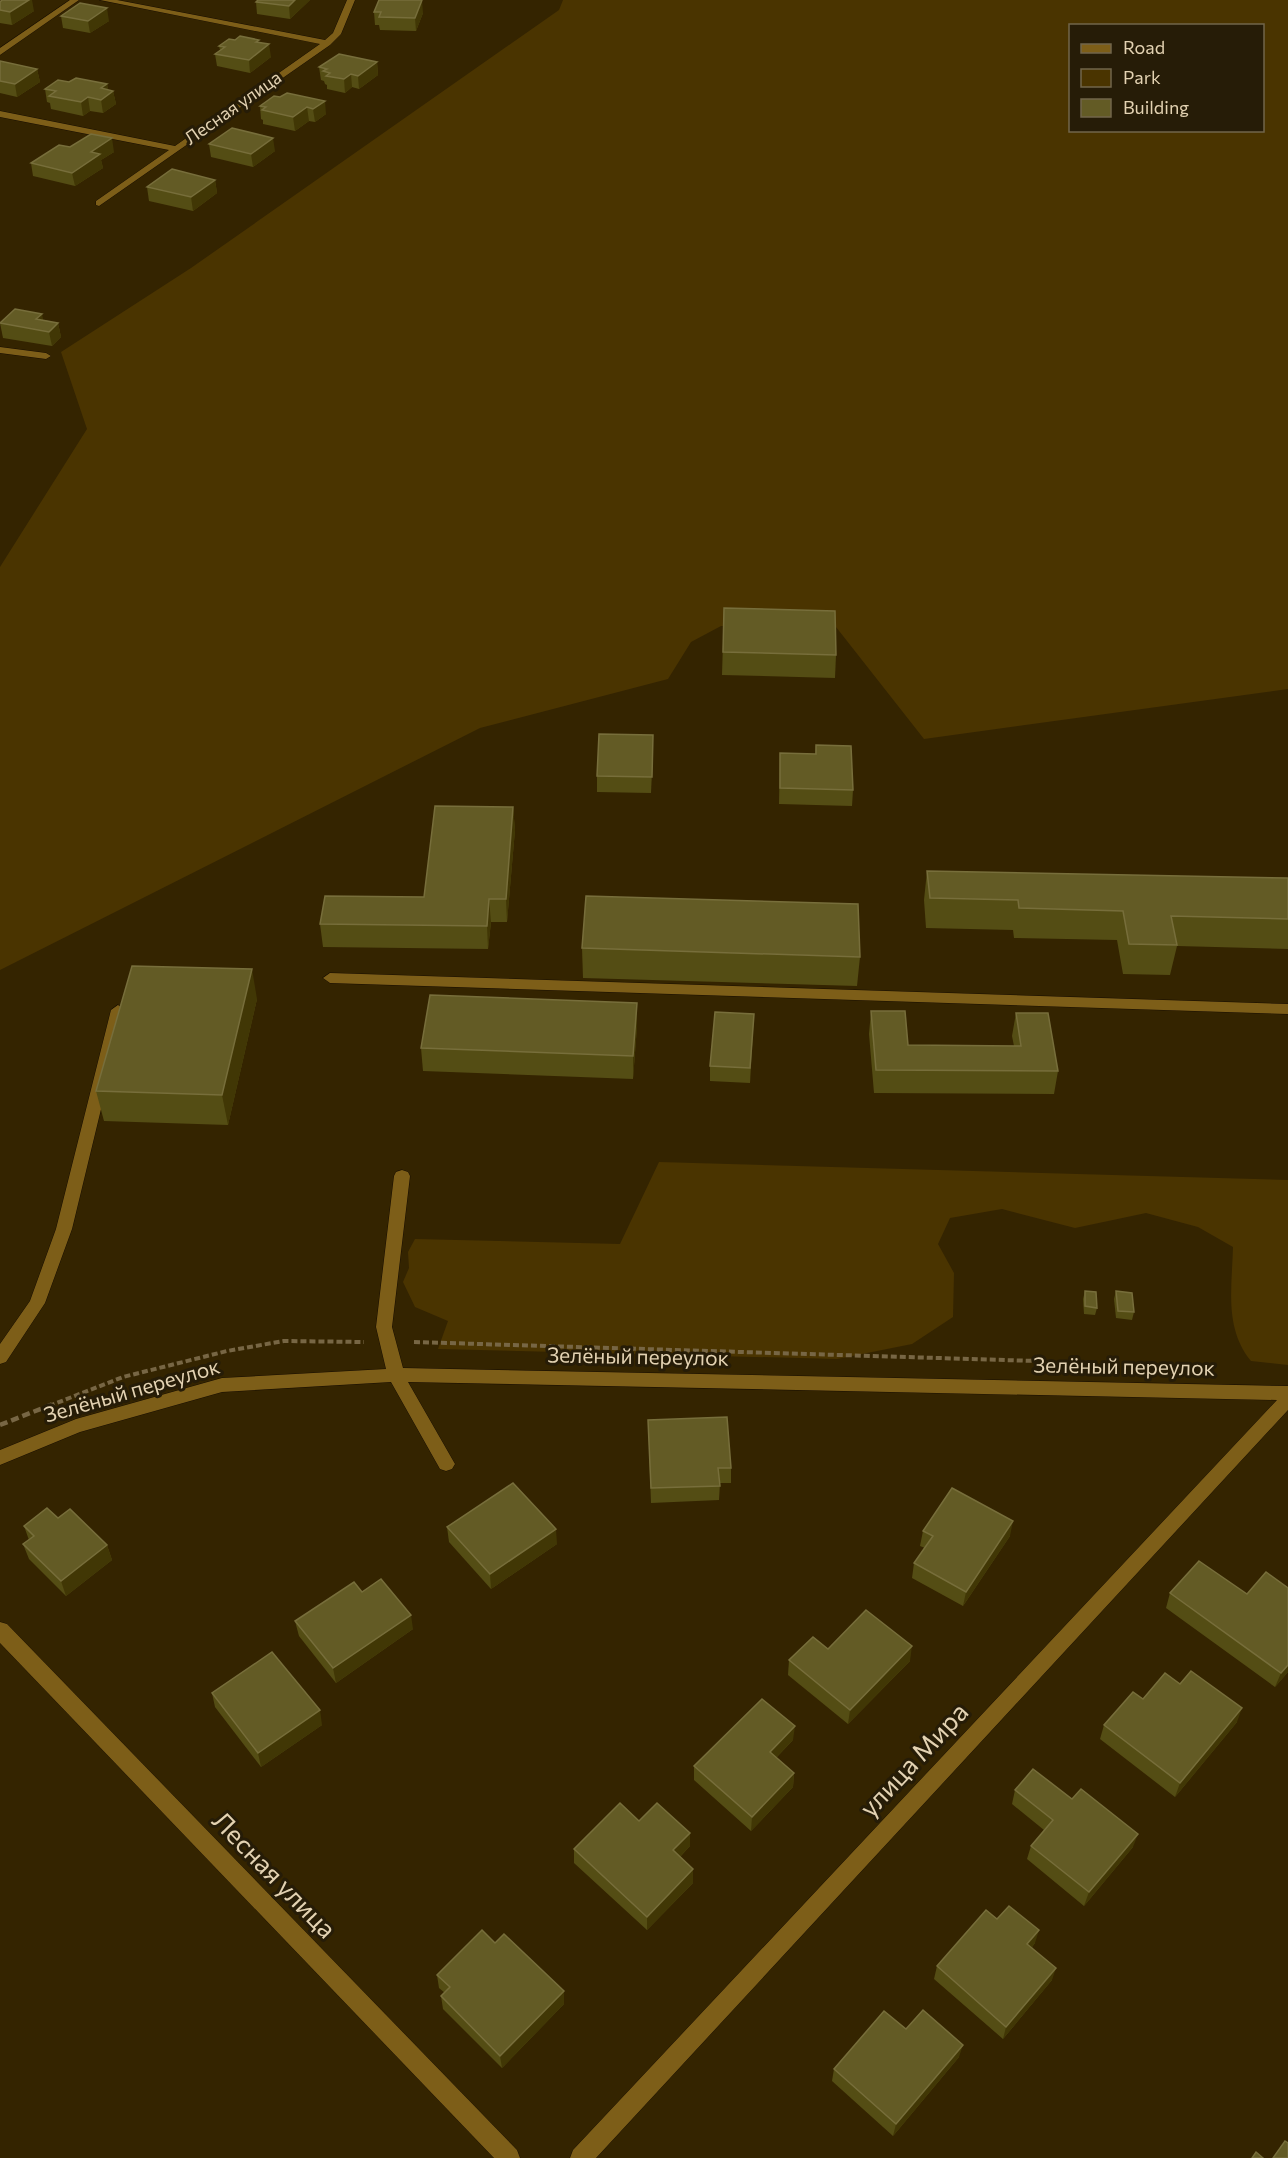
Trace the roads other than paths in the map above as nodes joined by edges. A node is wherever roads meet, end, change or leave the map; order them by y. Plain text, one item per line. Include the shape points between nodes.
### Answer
1 (75, 0) edge
2 (104, 0) edge
3 (351, 0) edge
4 (327, 44) junction
5 (0, 52) edge
6 (0, 114) edge
7 (174, 148) junction
8 (99, 203) dead end
9 (0, 350) edge
10 (46, 356) dead end
11 (330, 978) dead end
12 (1288, 1009) edge
13 (118, 1010) edge
14 (402, 1176) dead end
15 (0, 1357) edge
16 (396, 1376) junction
17 (1288, 1393) edge
18 (1288, 1399) edge
19 (0, 1458) edge
20 (446, 1464) dead end
21 (0, 1630) edge
22 (509, 2158) edge
23 (581, 2158) edge

1 - 5 street
2 - 4 street
3 - 4 street, Лесная улица via 337,34
4 - 7 street, Лесная улица
6 - 7 street
7 - 8 street, Лесная улица
9 - 10 street
11 - 12 street
13 - 15 street via 64,1230 37,1303
14 - 16 street via 384,1327
16 - 17 street, Зелёный переулок
16 - 19 street, Зелёный переулок via 222,1385 76,1426
16 - 20 street
18 - 23 street, улица Мира
21 - 22 street, Лесная улица

